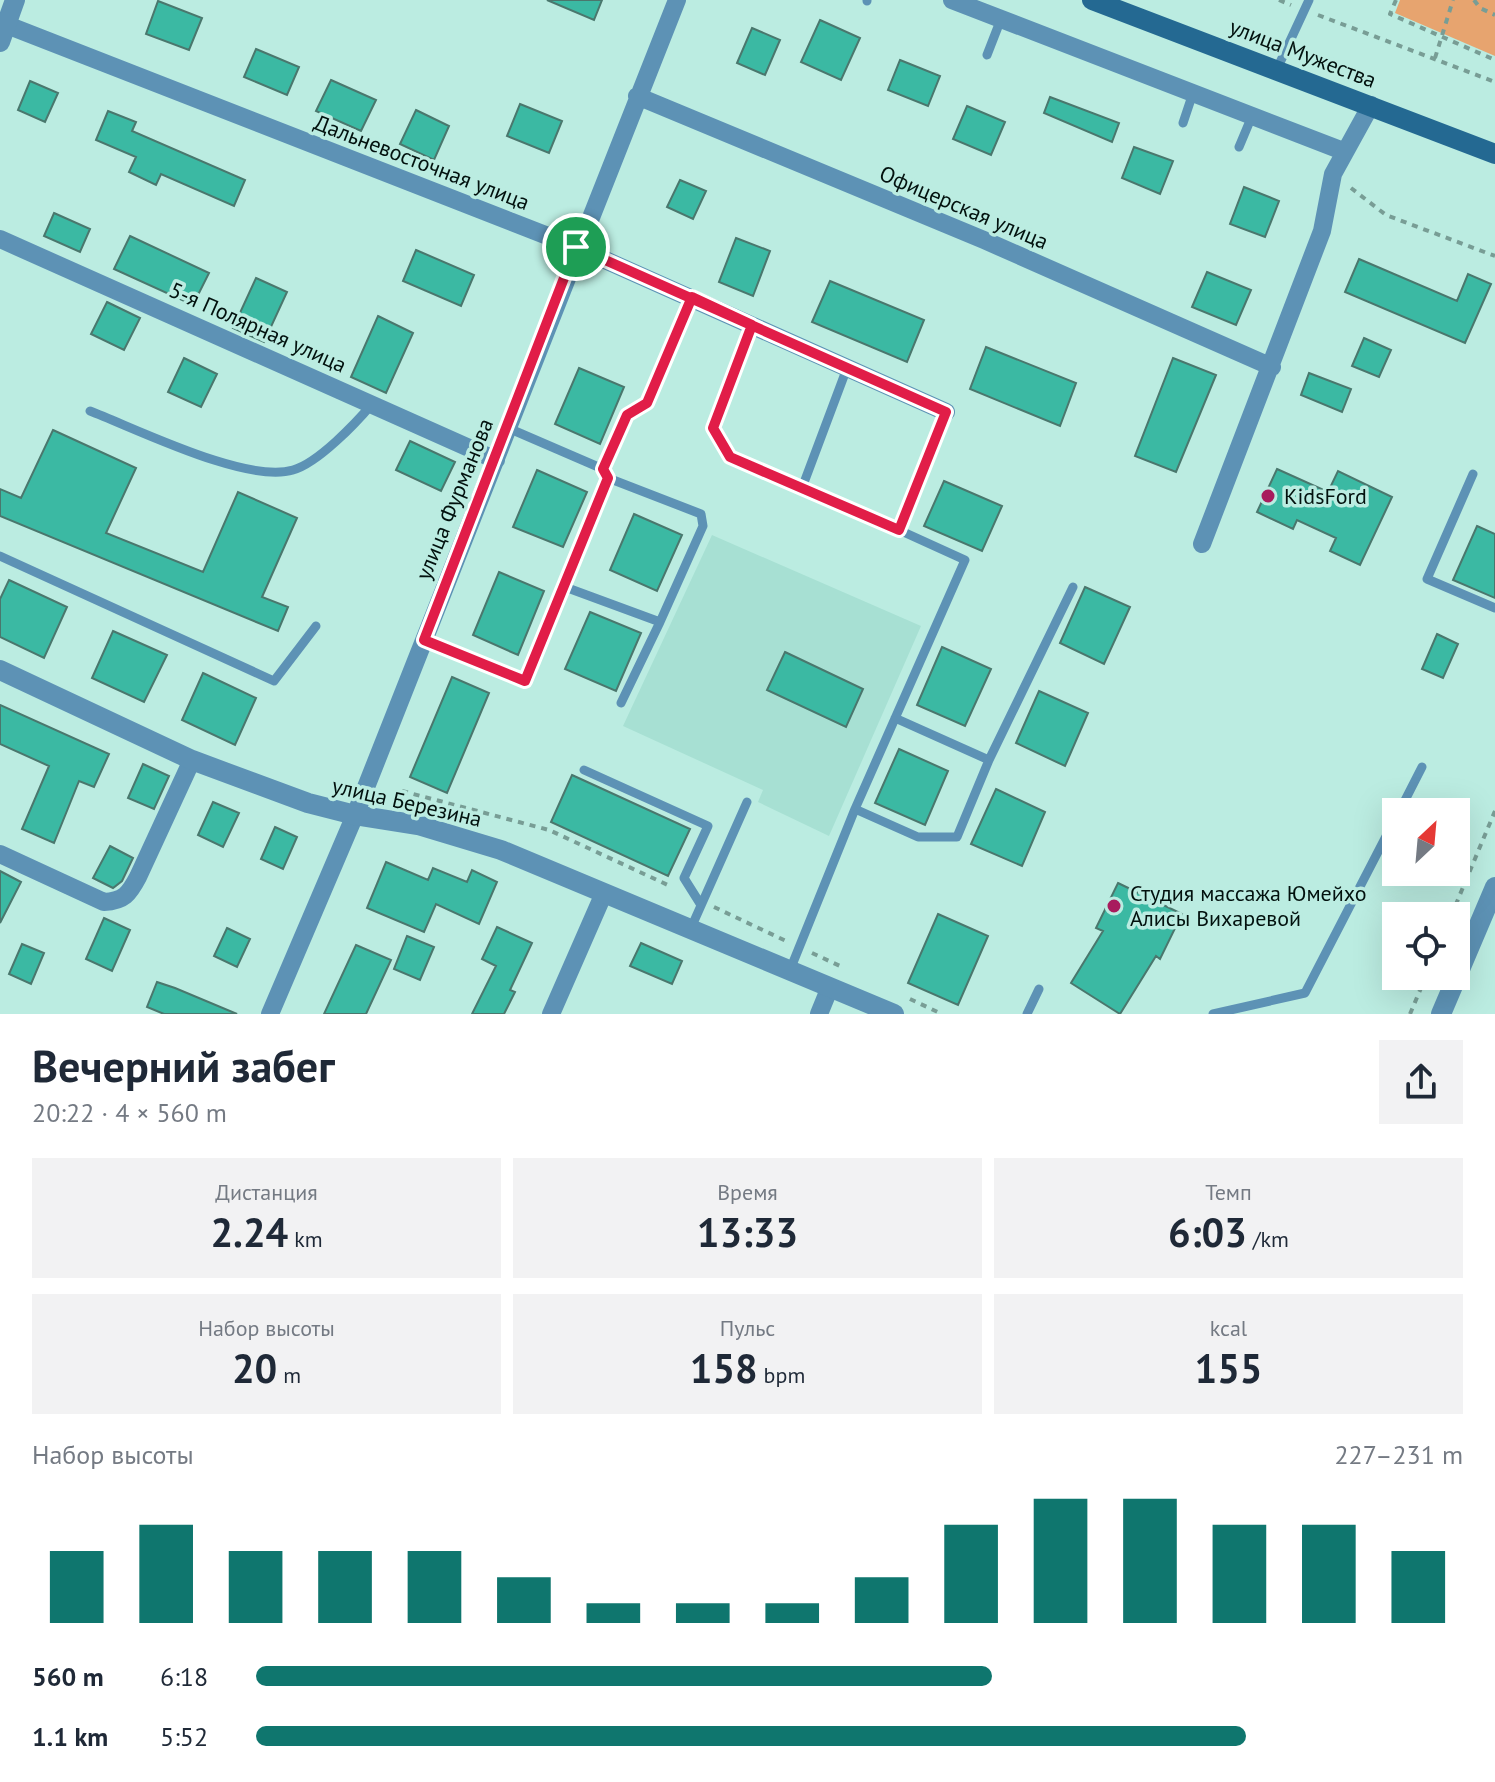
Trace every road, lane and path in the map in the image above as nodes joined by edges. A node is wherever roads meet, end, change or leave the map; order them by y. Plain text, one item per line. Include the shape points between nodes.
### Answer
1 (15, 0) edge
2 (677, 0) edge
3 (952, 0) edge
4 (1092, 0) edge
5 (1279, 0) edge
6 (1396, 0) edge
7 (1453, 0) edge
8 (1473, 1) edge
9 (1307, 5) edge
10 (1495, 15) edge
11 (1001, 19) junction
12 (4, 34) edge
13 (1444, 38) junction
14 (987, 55) dead end
15 (1435, 58) junction
16 (1495, 60) edge
17 (1277, 69) junction
18 (1495, 82) edge
19 (1193, 93) junction
20 (637, 96) junction
21 (1371, 105) junction
22 (1252, 116) junction
23 (1183, 123) dead end
24 (1239, 147) dead end
25 (1343, 151) junction
26 (1495, 154) edge
27 (1333, 174) junction
28 (0, 239) edge
29 (576, 247) junction
30 (1495, 256) edge
31 (692, 297) junction
32 (752, 325) junction
33 (1272, 367) junction
34 (847, 368) junction
35 (372, 404) junction
36 (90, 411) dead end
37 (946, 412) joint
38 (508, 428) junction
39 (496, 460) junction
40 (606, 473) junction
41 (1473, 474) dead end
42 (802, 488) junction
43 (899, 530) junction
44 (1202, 544) dead end
45 (1, 559) edge
46 (565, 587) junction
47 (1073, 587) dead end
48 (1495, 608) edge
49 (660, 622) junction
50 (316, 626) dead end
51 (424, 640) junction
52 (0, 670) edge
53 (621, 703) dead end
54 (895, 718) junction
55 (192, 760) junction
56 (989, 760) junction
57 (1422, 767) dead end
58 (584, 770) dead end
59 (1406, 798) edge
60 (747, 802) dead end
61 (855, 809) junction
62 (1495, 811) edge
63 (355, 815) junction
64 (1382, 844) edge
65 (0, 854) edge
66 (1495, 887) edge
67 (604, 893) junction
68 (1457, 902) edge
69 (701, 905) junction
70 (691, 928) junction
71 (790, 970) junction
72 (830, 987) junction
73 (1039, 989) dead end
74 (1420, 990) edge
75 (270, 1014) edge
76 (551, 1014) edge
77 (819, 1014) edge
78 (894, 1014) edge
79 (1027, 1014) edge
80 (1213, 1014) edge
81 (1410, 1014) edge
82 (1441, 1014) edge

1 - 12 street
2 - 20 street, улица Фурманова
3 - 11 street
4 - 17 main road, улица Мужества
5 - 9 path
6 - 13 path via 1390,14
7 - 13 path
8 - 10 path
9 - 15 path
9 - 17 lane
11 - 14 lane
11 - 19 street
12 - 29 street, Дальневосточная улица
13 - 15 path
13 - 16 path
15 - 18 path
17 - 21 main road, улица Мужества
19 - 22 street
19 - 23 lane
20 - 29 street, улица Фурманова
20 - 33 street, Офицерская улица
21 - 25 street
21 - 26 main road, улица Мужества
22 - 24 lane
22 - 25 street
25 - 27 street
27 - 30 path via 1386,215
27 - 33 street via 1322,231
28 - 35 street, 5-я Полярная улица
29 - 31 street, Дальневосточная улица
29 - 38 street, улица Фурманова
31 - 32 street, Дальневосточная улица
31 - 40 lane via 647,403 627,415
32 - 34 street, Дальневосточная улица
32 - 42 lane via 713,428 730,457
33 - 44 street
34 - 37 street, Дальневосточная улица
34 - 42 lane
35 - 36 lane via 345,435 294,470 262,471 247,471
35 - 39 street, 5-я Полярная улица
37 - 43 lane
38 - 39 street, улица Фурманова
38 - 40 lane
39 - 51 street, улица Фурманова
40 - 46 lane
40 - 49 lane via 701,514 703,526
41 - 48 lane via 1427,579
42 - 43 lane
43 - 54 lane via 965,560
45 - 50 lane via 274,681
46 - 49 lane
46 - 51 lane via 525,681
47 - 56 lane
49 - 53 lane
51 - 63 street, улица Фурманова
52 - 55 street, улица Березина
54 - 56 lane
54 - 61 lane
55 - 63 street, улица Березина
55 - 65 street via 129,895 118,901 104,902
56 - 61 lane via 957,837 918,837
57 - 59 lane
58 - 69 lane via 708,826 684,878
60 - 69 lane
61 - 71 lane
62 - 68 path
63 - 67 street, улица Березина via 472,841
63 - 75 street, улица Фурманова
64 - 80 lane via 1305,993
66 - 82 street
67 - 70 street, улица Березина
67 - 76 street
69 - 70 lane
70 - 71 street, улица Березина
71 - 72 street, улица Березина
72 - 77 street
72 - 78 street, улица Березина
73 - 79 lane
74 - 81 path

